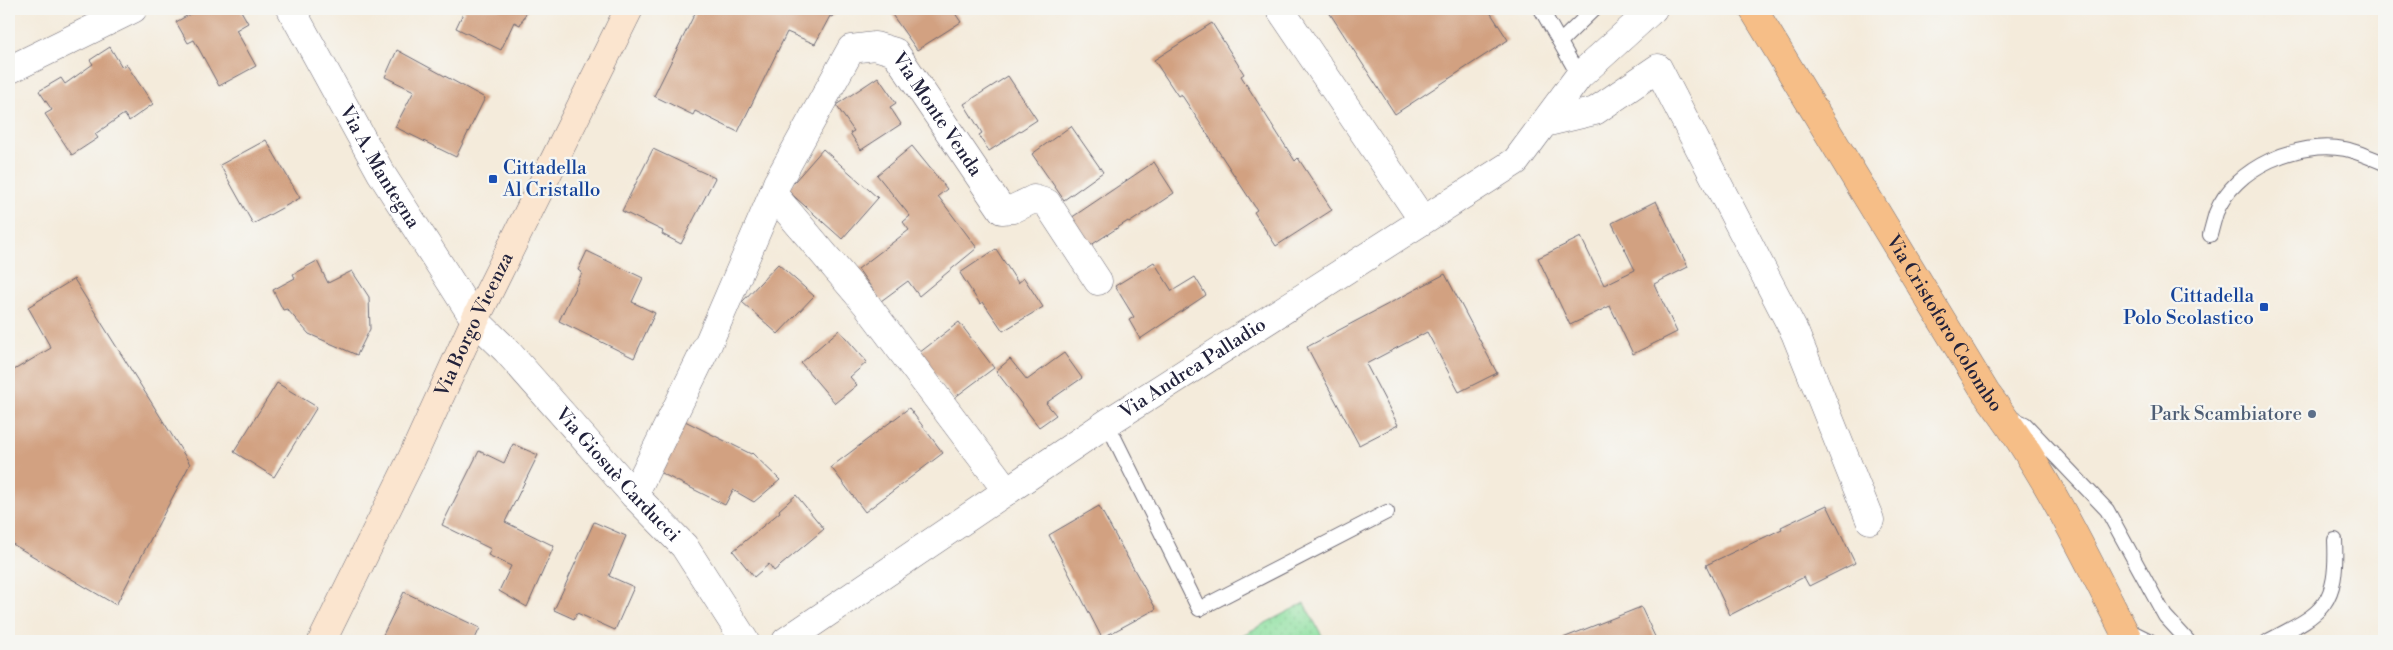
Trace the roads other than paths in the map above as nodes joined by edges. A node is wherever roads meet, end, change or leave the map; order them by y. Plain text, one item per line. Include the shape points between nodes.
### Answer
1 (133, 9) edge
2 (291, 9) edge
3 (628, 9) edge
4 (1280, 9) edge
5 (1541, 9) edge
6 (1594, 9) edge
7 (1653, 9) edge
8 (1734, 9) edge
9 (1753, 9) edge
10 (1767, 9) edge
11 (1560, 42) junction
12 (9, 70) edge
13 (1579, 76) junction
14 (1545, 123) junction
15 (1841, 150) junction
16 (2384, 163) edge
17 (773, 194) junction
18 (1422, 219) junction
19 (2210, 235) dead end
20 (1098, 281) dead end
21 (475, 320) junction
22 (2002, 413) junction
23 (1107, 424) junction
24 (1007, 491) junction
25 (634, 495) junction
26 (1387, 512) dead end
27 (1870, 520) dead end
28 (2335, 540) dead end
29 (2125, 634) edge
30 (322, 641) edge
31 (745, 641) edge
32 (786, 641) edge
33 (2150, 641) edge
34 (2188, 641) edge
35 (2268, 641) edge

1 - 12 street
2 - 21 street, Via A. Mantegna via 381,173
3 - 21 street, Via Borgo Vicenza
4 - 18 street
5 - 11 lane
6 - 11 lane
7 - 13 street, Via Andrea Palladio
8 - 15 main road
9 - 15 main road, Via Cristoforo Colombo
10 - 15 main road
11 - 13 lane
13 - 14 street, Via Andrea Palladio
14 - 18 street, Via Andrea Palladio via 1516,160
14 - 27 street via 1595,111 1658,68 1795,333
15 - 22 main road, Via Cristoforo Colombo via 1986,393
16 - 19 lane via 2336,148 2282,155 2264,163 2229,193 2217,211
17 - 20 street, Via Monte Venda via 851,49 875,46 895,52 1002,210 1013,209 1034,198 1047,203
17 - 24 street via 867,305
17 - 25 street, Via Monte Venda via 709,342
18 - 23 street, Via Andrea Palladio
21 - 25 street, Via Giosuè Carducci via 506,350
21 - 30 street, Via Borgo Vicenza
22 - 29 main road, Via Cristoforo Colombo via 2071,527
22 - 34 lane via 2025,424 2107,510 2166,616
23 - 24 street, Via Andrea Palladio
23 - 26 lane via 1199,609
24 - 32 street, Via Andrea Palladio
25 - 31 street, Via Giosuè Carducci via 684,546
28 - 35 lane via 2336,568 2330,597 2310,619
29 - 33 lane

